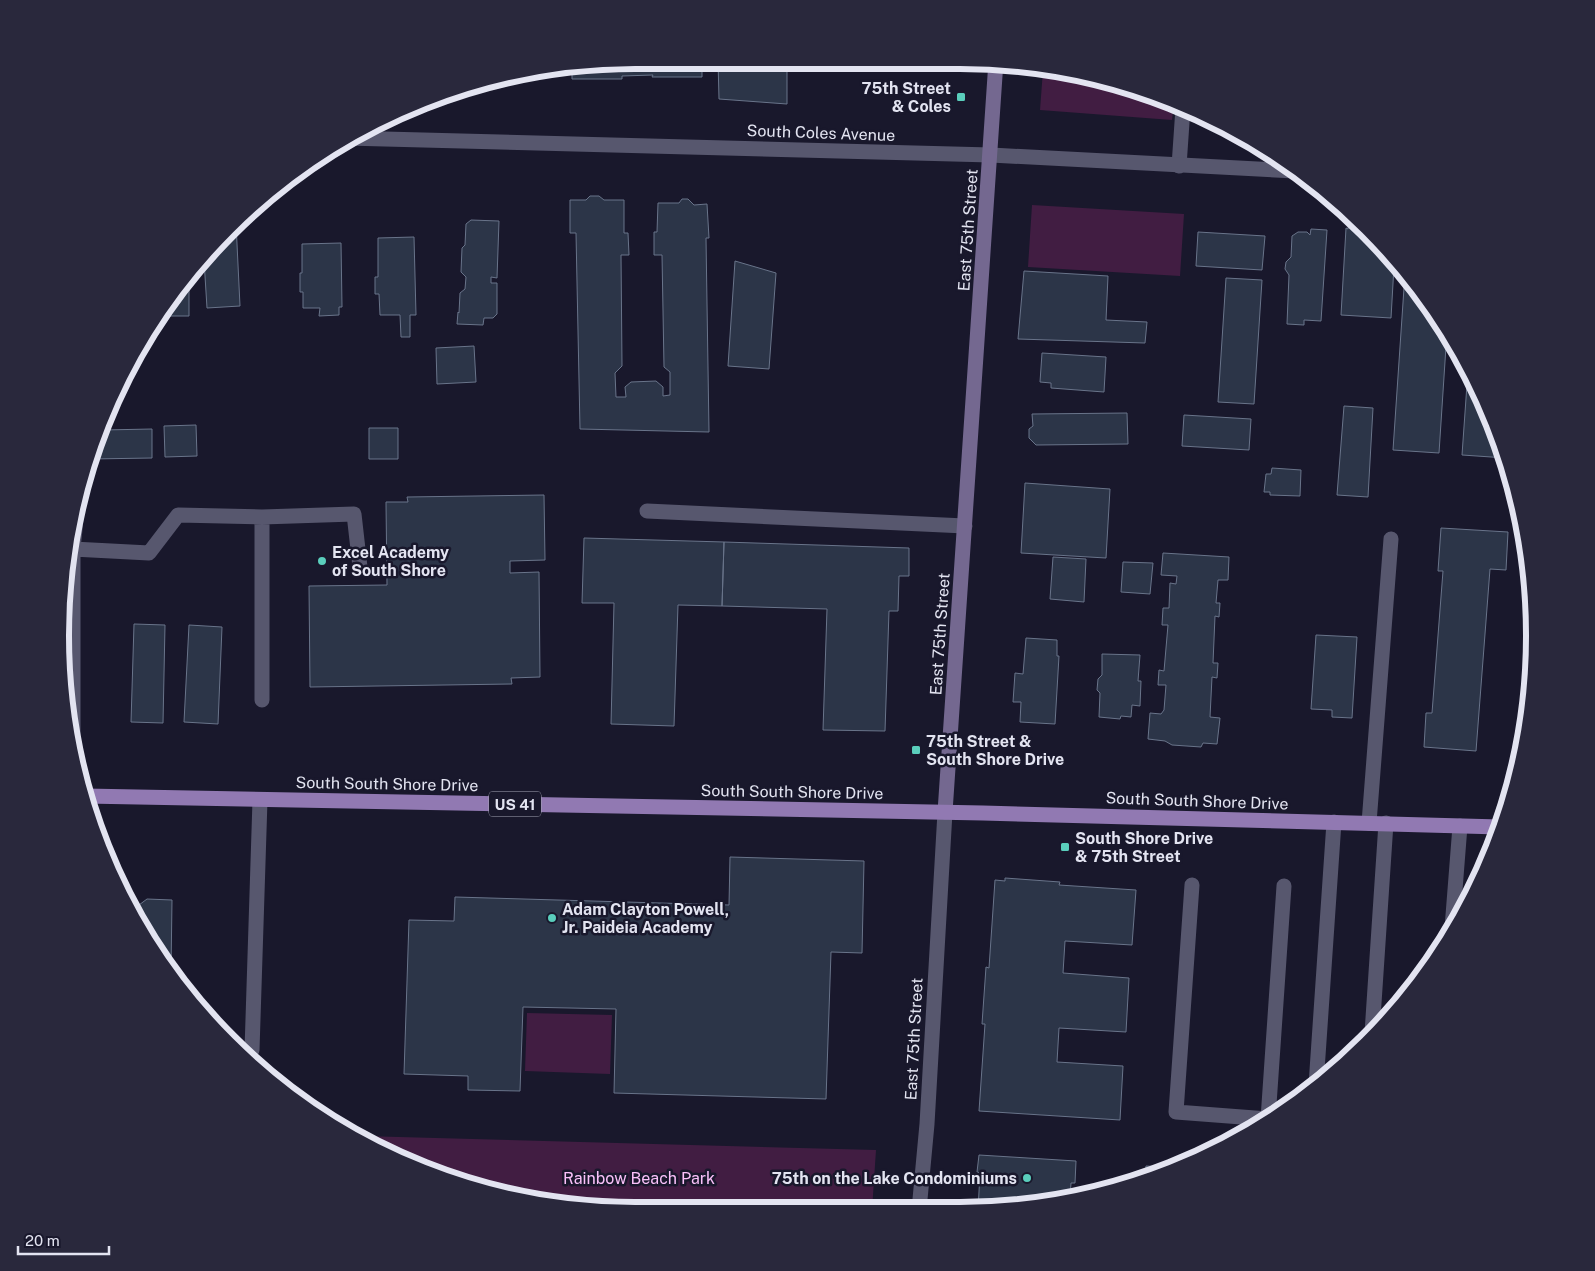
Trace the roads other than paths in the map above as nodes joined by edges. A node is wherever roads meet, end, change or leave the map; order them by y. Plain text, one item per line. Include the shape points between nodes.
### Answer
1 (996, 70) edge
2 (1183, 115) edge
3 (368, 136) edge
4 (991, 155) junction
5 (1179, 166) junction
6 (1283, 171) edge
7 (646, 511) dead end
8 (262, 517) junction
9 (965, 526) junction
10 (1391, 539) dead end
11 (76, 549) edge
12 (360, 567) dead end
13 (73, 571) edge
14 (73, 700) edge
15 (262, 700) dead end
16 (92, 796) edge
17 (260, 800) junction
18 (945, 812) junction
19 (1334, 822) junction
20 (1369, 823) junction
21 (1386, 824) junction
22 (1460, 826) junction
23 (1493, 827) edge
24 (1192, 885) dead end
25 (1284, 886) dead end
26 (1453, 913) edge
27 (1373, 1023) edge
28 (252, 1050) dead end
29 (1317, 1075) edge
30 (1269, 1110) edge
31 (1256, 1118) edge
32 (920, 1202) edge

1 - 4 main road, East 75th Street
2 - 5 street
3 - 4 street, South Coles Avenue
4 - 5 street, South Coles Avenue
4 - 9 main road, East 75th Street
5 - 6 street, South Coles Avenue
7 - 9 street
8 - 11 street via 178,515 149,553
8 - 12 street via 354,514
8 - 15 street
9 - 18 main road, East 75th Street
10 - 20 street
13 - 14 street
16 - 17 main road, South South Shore Drive / US 41
17 - 18 main road, South South Shore Drive / US 41
17 - 28 street
18 - 19 main road, South South Shore Drive / US 41
18 - 32 street, East 75th Street
19 - 20 main road, South South Shore Drive / US 41
19 - 29 street
20 - 21 main road, South South Shore Drive / US 41
21 - 22 main road, South South Shore Drive / US 41
21 - 27 street
22 - 23 main road, South South Shore Drive / US 41
22 - 26 street
24 - 31 street via 1176,1112
25 - 30 street

